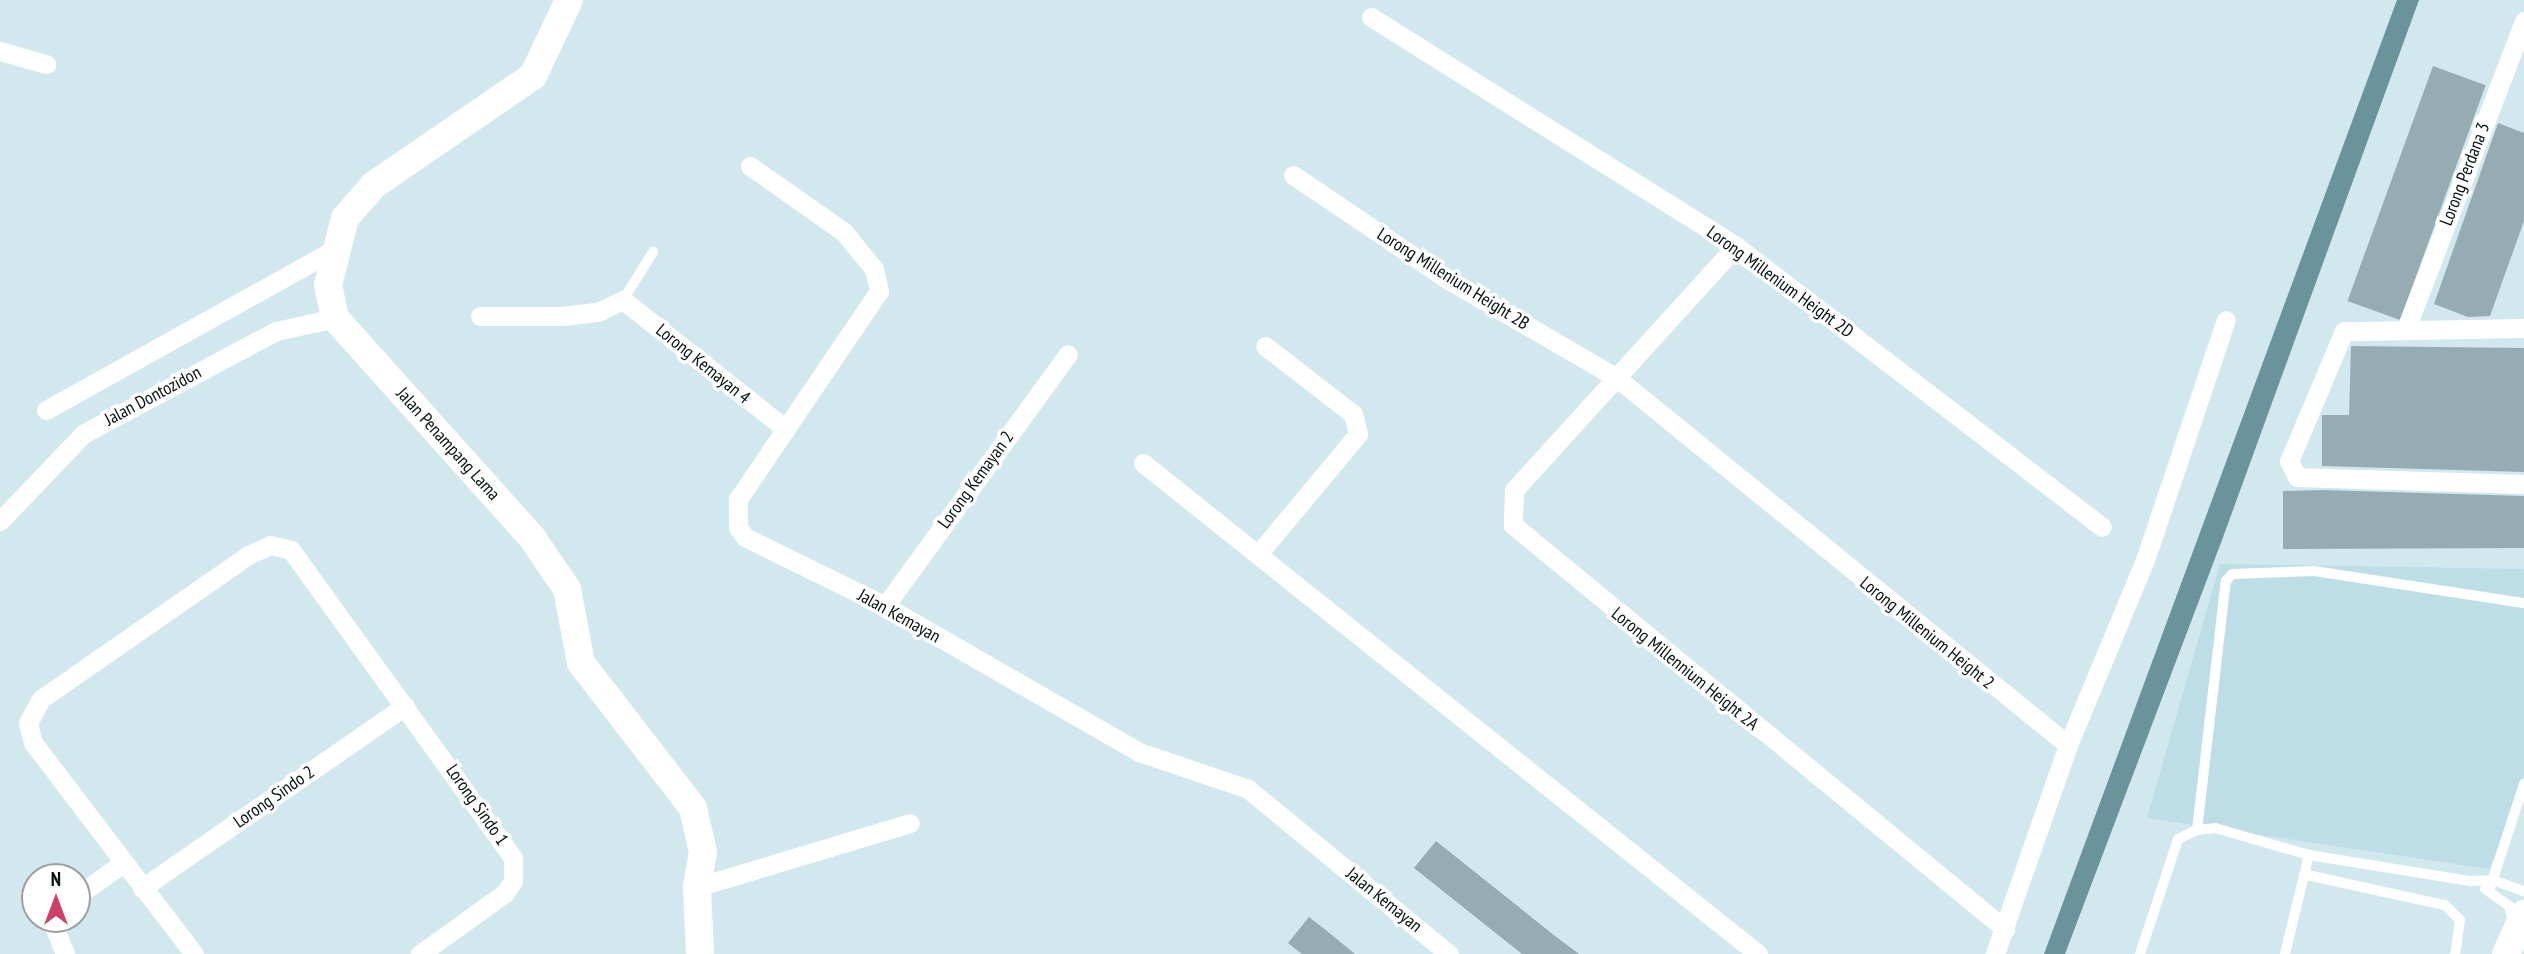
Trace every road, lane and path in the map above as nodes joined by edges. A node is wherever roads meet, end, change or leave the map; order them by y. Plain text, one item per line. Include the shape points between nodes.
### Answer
1 (572, 4) edge
2 (1371, 17) dead end
3 (2524, 21) edge
4 (0, 51) edge
5 (47, 64) dead end
6 (750, 166) dead end
7 (1293, 176) dead end
8 (1736, 246) junction
9 (333, 250) junction
10 (653, 251) dead end
11 (623, 300) junction
12 (480, 316) dead end
13 (335, 318) junction
14 (2226, 320) dead end
15 (2407, 326) junction
16 (2524, 328) edge
17 (1265, 346) dead end
18 (1068, 354) dead end
19 (1617, 378) junction
20 (47, 410) dead end
21 (783, 427) junction
22 (1143, 463) dead end
23 (2524, 484) edge
24 (0, 521) edge
25 (2102, 527) dead end
26 (1259, 553) junction
27 (2524, 603) edge
28 (885, 606) junction
29 (405, 706) junction
30 (2068, 745) junction
31 (2524, 783) edge
32 (910, 823) dead end
33 (2197, 830) junction
34 (2309, 855) junction
35 (123, 863) junction
36 (2307, 875) junction
37 (2491, 885) junction
38 (91, 886) edge
39 (697, 887) junction
40 (142, 888) junction
41 (2524, 891) edge
42 (2005, 929) junction
43 (57, 933) edge
44 (2515, 934) edge
45 (188, 952) edge
46 (65, 954) edge
47 (420, 954) edge
48 (700, 954) edge
49 (1449, 954) edge
50 (1758, 954) edge
51 (1995, 954) edge
52 (2140, 954) edge
53 (2285, 954) edge
54 (2455, 954) edge

1 - 9 main road via 533,76 374,185 345,218
2 - 8 street, Lorong Millenium Height 2D
3 - 15 street, Lorong Perdana 3
4 - 5 street
6 - 21 street, Jalan Kemayan via 844,232 874,269 879,291
7 - 19 street, Lorong Millenium Height 2B via 1447,279
8 - 19 street
8 - 25 street, Lorong Millenium Height 2D
9 - 13 main road via 328,285
9 - 20 street
10 - 11 lane
11 - 12 street via 598,312
11 - 21 street, Lorong Kemayan 4
13 - 24 street, Jalan Dontozidon via 276,331 83,434
13 - 39 main road, Jalan Penampang Lama via 533,539 567,589 581,663 694,808 703,852
14 - 30 street via 2145,560
15 - 16 street
15 - 23 street via 2355,328 2338,339 2289,461 2292,473 2297,477
17 - 26 street via 1353,414 1359,434
18 - 28 street, Lorong Kemayan 2
19 - 30 street, Lorong Millenium Height 2
19 - 42 street, Lorong Millennium Height 2A via 1514,490 1513,525
21 - 28 street, Jalan Kemayan via 738,499 738,527 745,537
22 - 26 street
26 - 50 street
27 - 33 lane via 2314,571 2232,574 2226,580
28 - 49 street, Jalan Kemayan via 1139,752 1248,789
29 - 35 street via 291,550 270,545 248,555 41,699 30,714 33,743
29 - 40 street, Lorong Sindo 2
29 - 47 street, Lorong Sindo 1 via 504,843 515,868 505,893
30 - 42 street
31 - 37 lane
32 - 39 street
33 - 34 lane via 2215,828
33 - 52 lane via 2178,839
34 - 36 lane
34 - 37 lane
35 - 38 street
35 - 40 street
36 - 53 lane
36 - 54 lane via 2445,905 2460,920
37 - 41 lane
37 - 44 lane via 2509,906
39 - 48 main road, Jalan Penampang Lama
40 - 45 street
42 - 51 street
43 - 46 street

